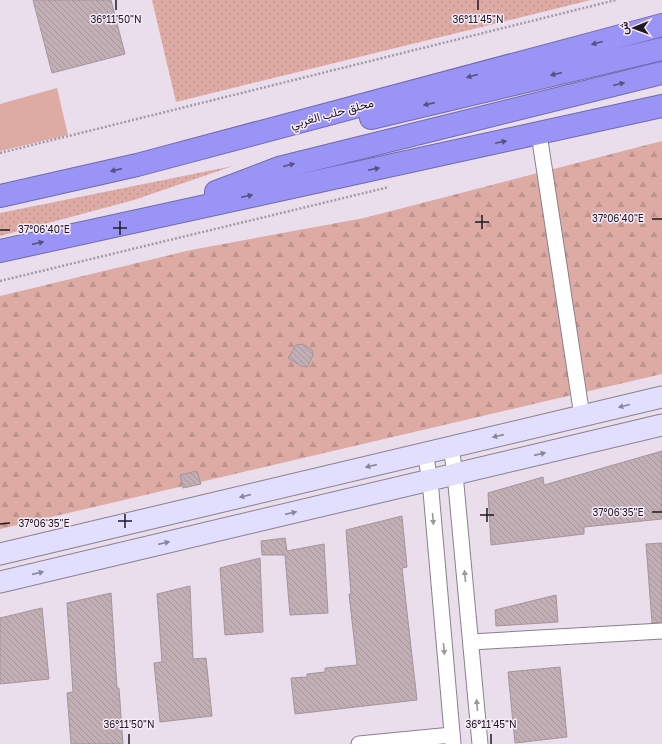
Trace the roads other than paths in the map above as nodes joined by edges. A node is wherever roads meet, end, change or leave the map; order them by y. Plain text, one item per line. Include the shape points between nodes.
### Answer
1 (662, 25) edge
2 (662, 49) edge
3 (662, 73) edge
4 (662, 106) edge
5 (539, 134) junction
6 (137, 165) junction
7 (0, 196) edge
8 (147, 217) junction
9 (0, 251) edge
10 (662, 397) edge
11 (582, 416) junction
12 (662, 425) edge
13 (451, 447) junction
14 (425, 453) junction
15 (455, 474) junction
16 (430, 480) junction
17 (0, 554) edge
18 (0, 582) edge
19 (662, 632) edge
20 (471, 642) junction
21 (452, 739) edge
22 (359, 744) edge
23 (480, 744) edge

1 -> 6 highway, محلق حلب الغربي
2 -> 6 highway via 276,140
8 -> 3 highway via 279,168
4 - 5 highway
8 -> 5 highway
5 - 11 street
6 -> 7 highway, محلق حلب الغربي
9 -> 8 highway
10 -> 11 street
11 -> 13 street
15 -> 12 street
13 - 14 street
13 - 15 street
14 - 16 street
14 -> 17 street
15 - 16 street
20 -> 15 street
18 -> 16 street
16 -> 21 street
19 - 20 street
23 -> 20 street
21 - 22 street

